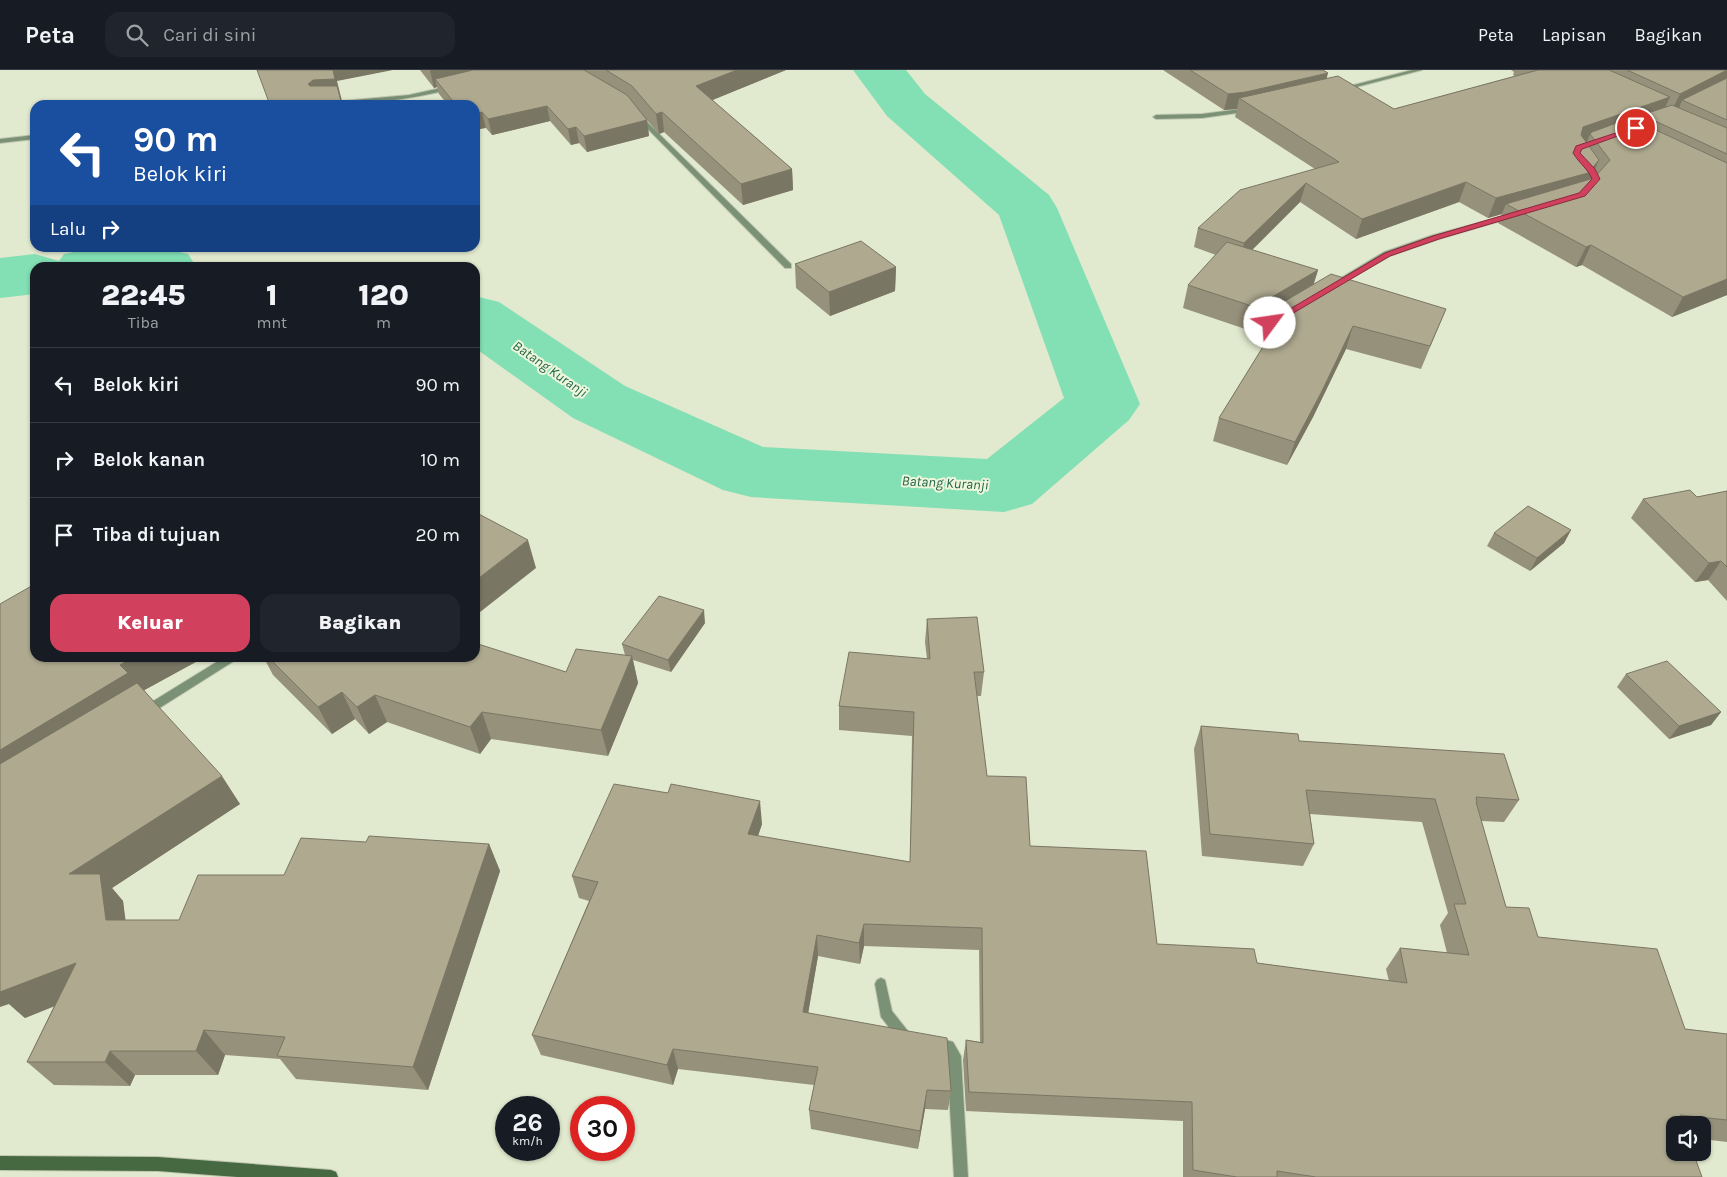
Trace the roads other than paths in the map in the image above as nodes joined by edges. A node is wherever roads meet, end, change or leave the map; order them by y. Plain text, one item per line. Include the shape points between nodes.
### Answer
1 (1419, 70) edge
2 (455, 86) edge
3 (1329, 92) edge
4 (376, 100) edge
5 (1252, 110) edge
6 (637, 114) edge
7 (1156, 117) dead end
8 (30, 138) edge
9 (0, 141) edge
10 (1522, 213) edge
11 (788, 266) dead end
12 (1326, 289) edge
13 (224, 662) edge
14 (134, 718) edge
15 (881, 984) dead end
16 (0, 1163) edge
17 (331, 1177) edge
18 (961, 1177) edge

1 - 3 street
2 - 4 street via 409,97
5 - 7 street
6 - 11 street via 647,128
8 - 9 street
10 - 12 street via 1388,254
13 - 14 street
15 - 18 street via 886,1013 906,1038 948,1046 954,1056
16 - 17 main road via 158,1164

